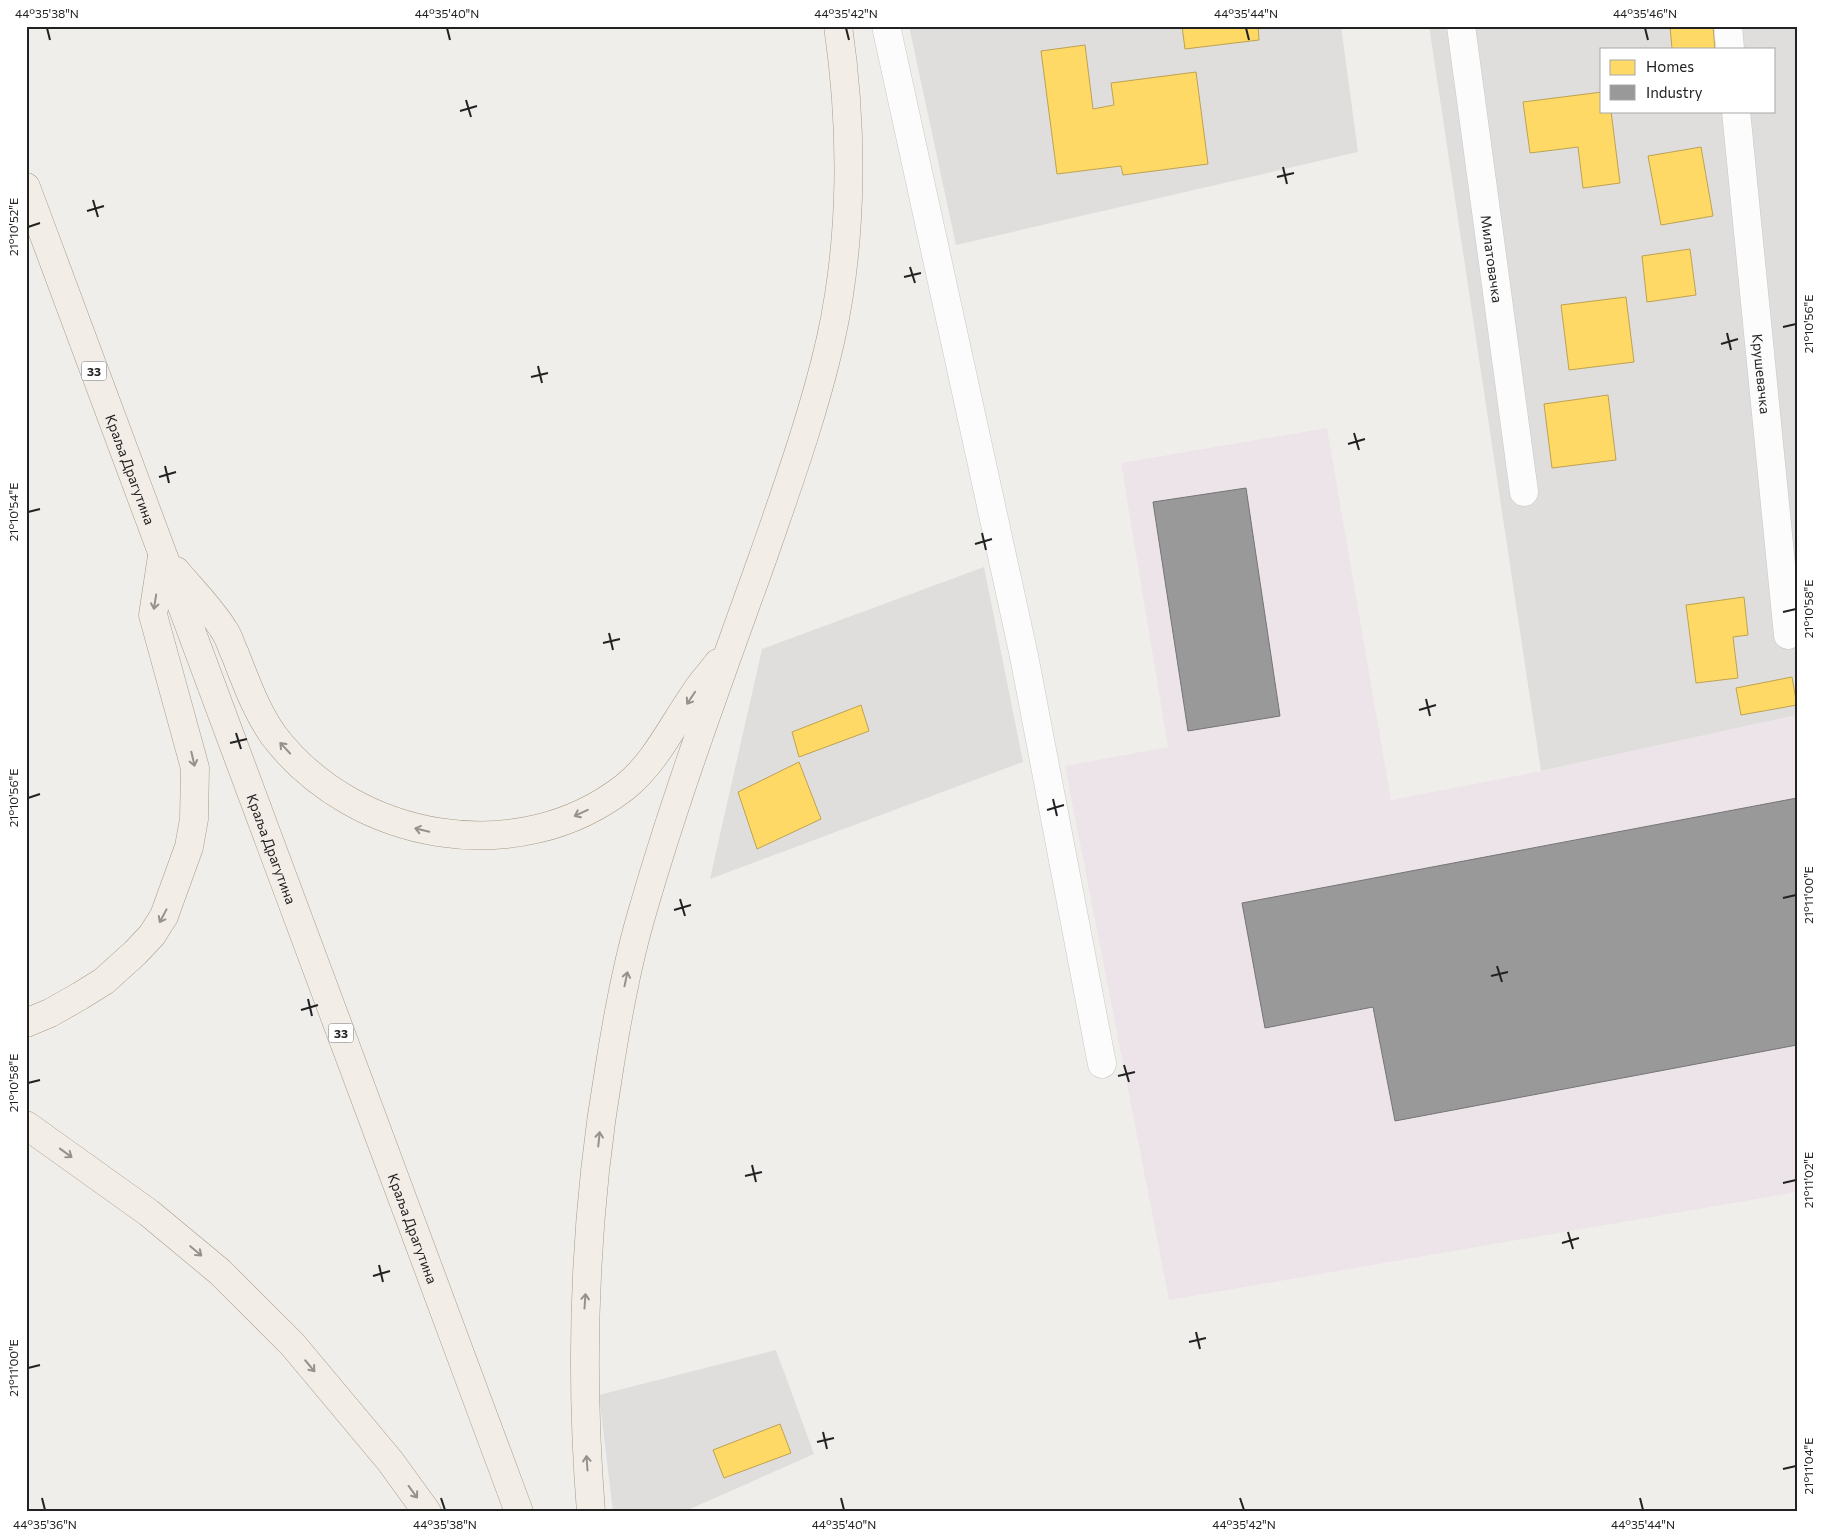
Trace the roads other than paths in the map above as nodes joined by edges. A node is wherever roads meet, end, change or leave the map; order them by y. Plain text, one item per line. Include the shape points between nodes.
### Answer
1 (838, 26) edge
2 (886, 26) edge
3 (1460, 26) edge
4 (1728, 26) edge
5 (1730, 48) edge
6 (1736, 112) edge
7 (26, 187) edge
8 (1524, 492) dead end
9 (163, 554) junction
10 (1788, 635) dead end
11 (731, 646) junction
12 (26, 1023) edge
13 (1102, 1064) dead end
14 (26, 1125) edge
15 (428, 1512) edge
16 (519, 1512) edge
17 (591, 1512) edge

1 - 11 main road via 847,107 848,173 842,266 831,336 811,414
2 - 13 street via 1024,656
3 - 8 street, Милатовачка
4 - 5 street
6 - 10 street, Крушевачка
7 - 9 main road, Краља Драгутина / 33
11 -> 9 main road via 693,694 647,765 610,798 553,825 530,832 499,836 424,831 379,816 341,796 296,759 259,713 225,630
9 -> 12 main road via 153,615 195,768 194,819 189,847 164,916 152,935 104,980 50,1013
9 - 16 main road, Краља Драгутина / 33
17 -> 11 main road via 584,1425 583,1335 601,1119 617,1019 640,920
14 -> 15 main road via 149,1213 220,1272 293,1346 390,1461

